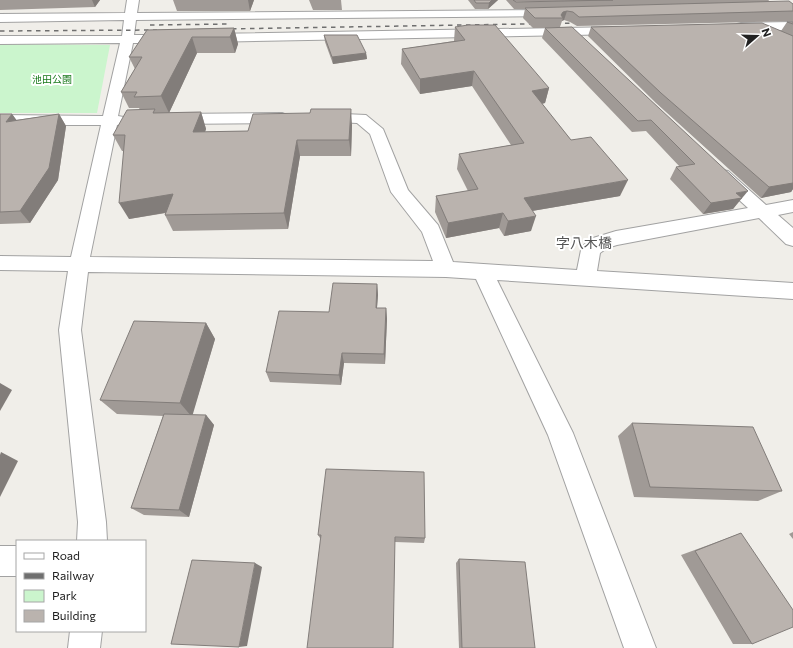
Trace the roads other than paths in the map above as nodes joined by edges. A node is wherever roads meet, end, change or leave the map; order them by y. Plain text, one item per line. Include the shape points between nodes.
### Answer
1 (133, 0) edge
2 (542, 0) edge
3 (559, 12) junction
4 (735, 14) edge
5 (130, 17) junction
6 (0, 18) edge
7 (759, 26) junction
8 (793, 26) edge
9 (728, 27) edge
10 (635, 30) edge
11 (572, 32) junction
12 (779, 37) edge
13 (199, 38) edge
14 (183, 39) edge
15 (0, 40) edge
16 (127, 40) junction
17 (587, 46) edge
18 (0, 120) edge
19 (110, 121) junction
20 (713, 167) edge
21 (793, 206) edge
22 (762, 212) junction
23 (793, 239) edge
24 (0, 263) edge
25 (79, 264) junction
26 (446, 269) junction
27 (483, 272) junction
28 (586, 277) junction
29 (793, 291) edge
30 (92, 540) edge
31 (0, 561) edge
32 (16, 561) edge
33 (86, 632) edge
34 (84, 648) edge
35 (640, 648) edge

1 - 5 street
2 - 3 street
3 - 5 street
3 - 11 street
4 - 7 street
5 - 6 street
5 - 16 street
7 - 8 street
7 - 9 street
7 - 12 street
10 - 11 street
11 - 13 street
11 - 17 street
14 - 16 street
15 - 16 street
16 - 19 street
18 - 19 street
19 - 25 street
19 - 26 street via 228,117 361,118 377,132 400,192 431,230
20 - 22 street
21 - 22 street
22 - 23 street
22 - 28 street via 616,238 591,250
24 - 25 street
25 - 26 street
25 - 30 street via 70,330 91,507
26 - 27 street
27 - 28 street
27 - 35 street via 560,433
28 - 29 street
31 - 32 street
33 - 34 street

